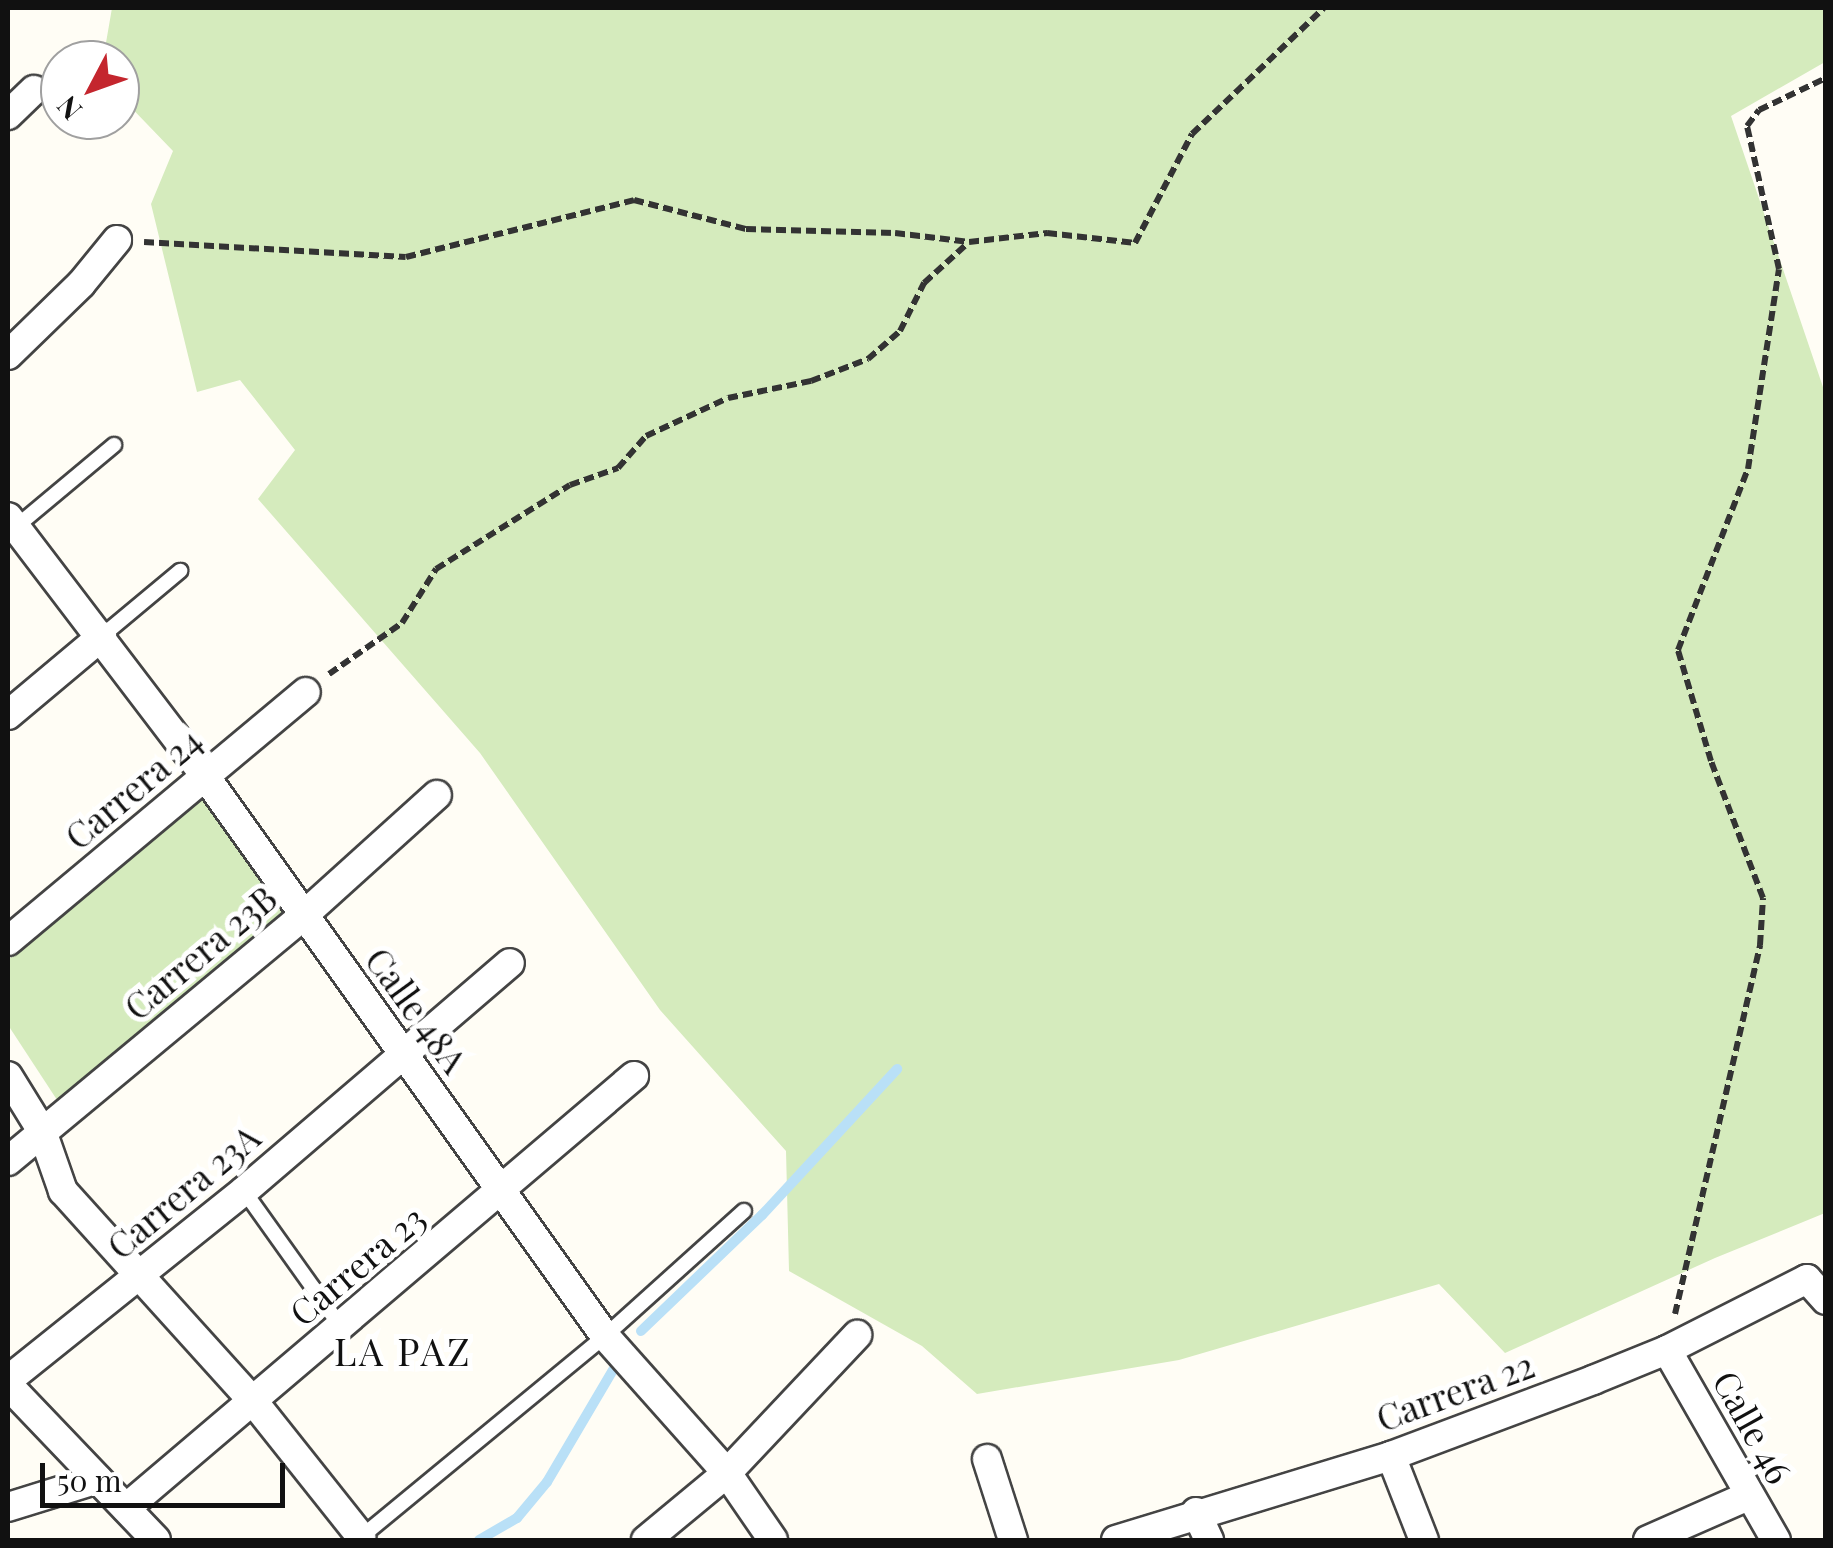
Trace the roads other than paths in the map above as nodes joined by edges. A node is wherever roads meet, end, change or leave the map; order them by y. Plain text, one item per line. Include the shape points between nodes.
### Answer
1 (34, 90) dead end
2 (8, 115) edge
3 (117, 240) road end
4 (8, 355) edge
5 (114, 445) dead end
6 (15, 535) edge
7 (180, 571) dead end
8 (102, 636) junction
9 (306, 692) road end
10 (8, 714) edge
11 (206, 776) junction
12 (437, 795) dead end
13 (304, 916) junction
14 (8, 940) edge
15 (510, 963) dead end
16 (403, 1056) junction
17 (8, 1076) edge
18 (634, 1076) dead end
19 (42, 1131) junction
20 (8, 1162) edge
21 (244, 1191) junction
22 (503, 1191) junction
23 (744, 1210) dead end
24 (141, 1276) junction
25 (1816, 1290) edge
26 (341, 1327) junction
27 (857, 1335) dead end
28 (605, 1336) junction
29 (1667, 1350) junction
30 (8, 1382) edge
31 (253, 1401) junction
32 (1391, 1456) junction
33 (987, 1459) dead end
34 (727, 1473) junction
35 (98, 1478) junction
36 (1748, 1496) junction
37 (8, 1507) edge
38 (126, 1508) junction
39 (1196, 1512) junction
40 (359, 1539) edge
41 (156, 1540) edge
42 (646, 1540) edge
43 (773, 1540) edge
44 (1013, 1540) edge
45 (1116, 1540) edge
46 (1209, 1540) edge
47 (1424, 1540) edge
48 (1648, 1540) edge
49 (1776, 1540) edge

1 - 2 street
3 - 4 street
5 - 6 lane
6 - 8 street, Calle 48A
7 - 8 lane
8 - 10 street
8 - 11 street, Calle 48A
9 - 11 street, Carrera 24
11 - 13 street, Calle 48A
11 - 14 street, Carrera 24
12 - 13 street, Carrera 23B
13 - 16 street, Calle 48A
13 - 19 street, Carrera 23B
15 - 16 street
16 - 21 street, Carrera 23A
16 - 22 street, Calle 48A
17 - 19 street
18 - 22 street, Carrera 23
19 - 20 street, Carrera 23B
19 - 24 street via 63,1191
21 - 24 street, Carrera 23A
21 - 26 lane
22 - 26 street, Carrera 23
22 - 28 street, Calle 48A
23 - 28 lane
24 - 30 street, Carrera 23A
24 - 31 street
25 - 29 street, Carrera 22
26 - 31 street, Carrera 23
27 - 34 street
28 - 34 street, Calle 48A
28 - 40 lane
29 - 32 street, Carrera 22
29 - 36 street, Calle 46
30 - 35 street
31 - 38 street, Carrera 23
31 - 40 street
32 - 39 street, Carrera 22
32 - 47 street
33 - 44 street
34 - 42 street
34 - 43 street, Calle 48A
35 - 37 street
35 - 38 street
36 - 48 street
36 - 49 street, Calle 46
38 - 41 street
39 - 45 street, Carrera 22
39 - 46 street

